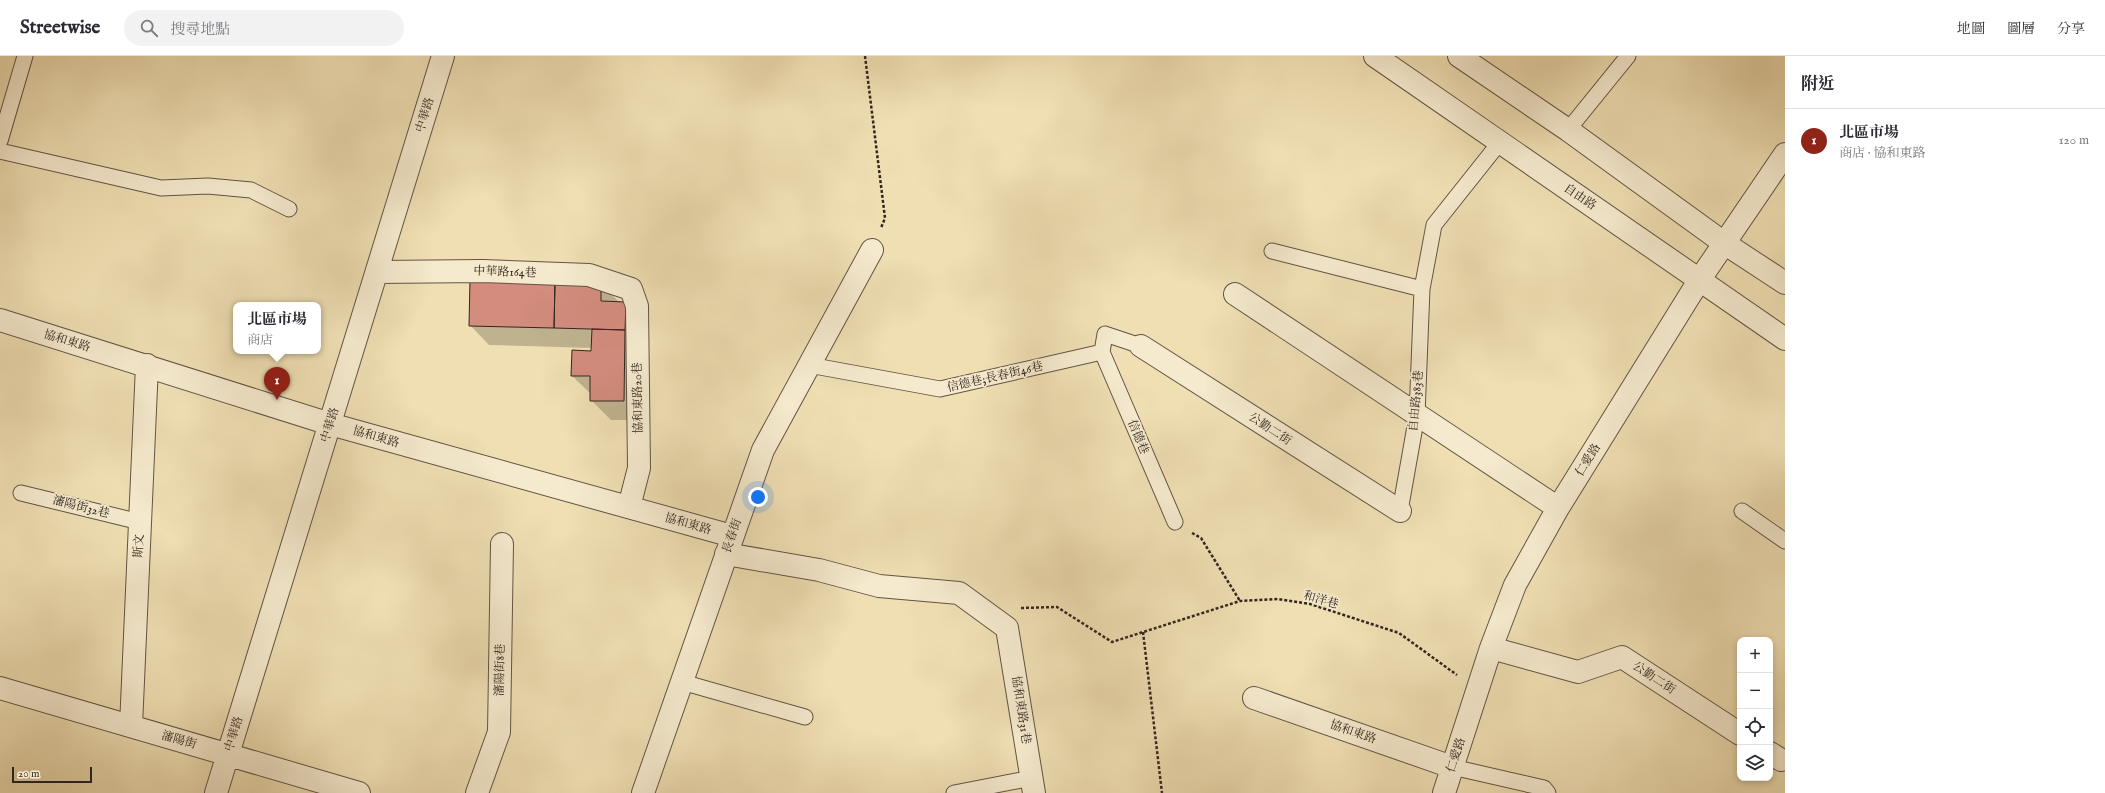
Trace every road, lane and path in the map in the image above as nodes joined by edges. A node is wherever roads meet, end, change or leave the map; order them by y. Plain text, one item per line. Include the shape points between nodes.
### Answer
1 (25, 56) edge
2 (443, 56) edge
3 (865, 56) edge
4 (1375, 56) edge
5 (1458, 56) edge
6 (1628, 56) edge
7 (1568, 130) junction
8 (0, 141) edge
9 (1500, 142) junction
10 (0, 151) edge
11 (1785, 154) edge
12 (289, 210) dead end
13 (1724, 243) junction
14 (872, 250) joint
15 (1272, 251) dead end
16 (377, 272) junction
17 (1700, 279) junction
18 (1785, 283) edge
19 (631, 288) joint
20 (1422, 288) junction
21 (1236, 294) dead end
22 (0, 320) edge
23 (1785, 339) edge
24 (1141, 346) joint
25 (1102, 352) junction
26 (148, 365) junction
27 (809, 365) junction
28 (1417, 415) junction
29 (330, 424) junction
30 (21, 493) dead end
31 (629, 507) junction
32 (1558, 508) junction
33 (1400, 511) joint
34 (1742, 511) dead end
35 (140, 522) junction
36 (1175, 522) joint
37 (1785, 541) edge
38 (502, 544) dead end
39 (729, 545) junction
40 (1240, 601) junction
41 (1007, 628) junction
42 (1143, 632) junction
43 (1491, 648) junction
44 (682, 682) junction
45 (0, 688) edge
46 (1477, 690) junction
47 (1254, 698) dead end
48 (805, 717) dead end
49 (131, 726) junction
50 (1737, 732) edge
51 (228, 755) junction
52 (1452, 767) junction
53 (1033, 785) edge
54 (216, 793) edge
55 (359, 793) edge
56 (477, 793) edge
57 (643, 793) edge
58 (954, 793) edge
59 (1162, 793) edge
60 (1444, 793) edge
61 (1548, 793) edge

1 - 8 lane
2 - 16 street, 中華路
3 - 14 path via 885,218
4 - 9 street, 自由路
5 - 7 street
6 - 7 lane
7 - 13 street
9 - 17 street, 自由路
9 - 20 lane, 自由路383巷 via 1434,226
10 - 12 lane via 162,188 208,186 251,190
11 - 13 street, 仁愛路
13 - 17 street, 仁愛路
13 - 18 street
14 - 27 street, 長春街
15 - 20 lane
16 - 19 street, 中華路164巷 via 483,271 589,275
16 - 29 street, 中華路
17 - 23 street, 自由路
17 - 32 street, 仁愛路
19 - 31 street, 協和東路20巷 via 637,306 639,468
20 - 28 lane, 自由路383巷
21 - 28 street
22 - 26 street, 協和東路
24 - 25 lane via 1105,334
24 - 33 street, 公勤二街
25 - 27 lane, 信德巷;長春街46巷 via 940,389
25 - 36 lane, 信德巷
26 - 29 street, 協和東路
26 - 35 street, 斯文
27 - 39 street, 長春街 via 762,450
28 - 32 street
28 - 33 lane, 自由路383巷
29 - 31 street, 協和東路
29 - 51 street, 中華路
30 - 35 lane, 瀋陽街32巷
31 - 39 street, 協和東路
32 - 43 street, 仁愛路 via 1515,585
34 - 37 lane
35 - 49 street, 斯文
36 - 40 path via 1201,538
38 - 56 street, 瀋陽街8巷 via 499,732
39 - 41 street, 協和東路 via 879,586 959,593
39 - 44 street, 長春街
40 - 42 path, 和洋巷
40 - 46 path, 和洋巷 via 1278,599 1310,604 1399,634
41 - 42 path, 和洋巷 via 1022,607 1057,607 1112,642
41 - 53 street, 協和東路31巷
42 - 59 path
43 - 46 street, 仁愛路
43 - 50 street, 公勤二街 via 1578,672 1622,658
44 - 48 lane
44 - 57 street, 長春街
45 - 49 street, 瀋陽街
46 - 52 street, 仁愛路
47 - 52 street, 協和東路
49 - 51 street, 瀋陽街
51 - 54 street, 中華路
51 - 55 street, 瀋陽街
52 - 60 street, 仁愛路
52 - 61 lane via 1544,788
53 - 58 lane

